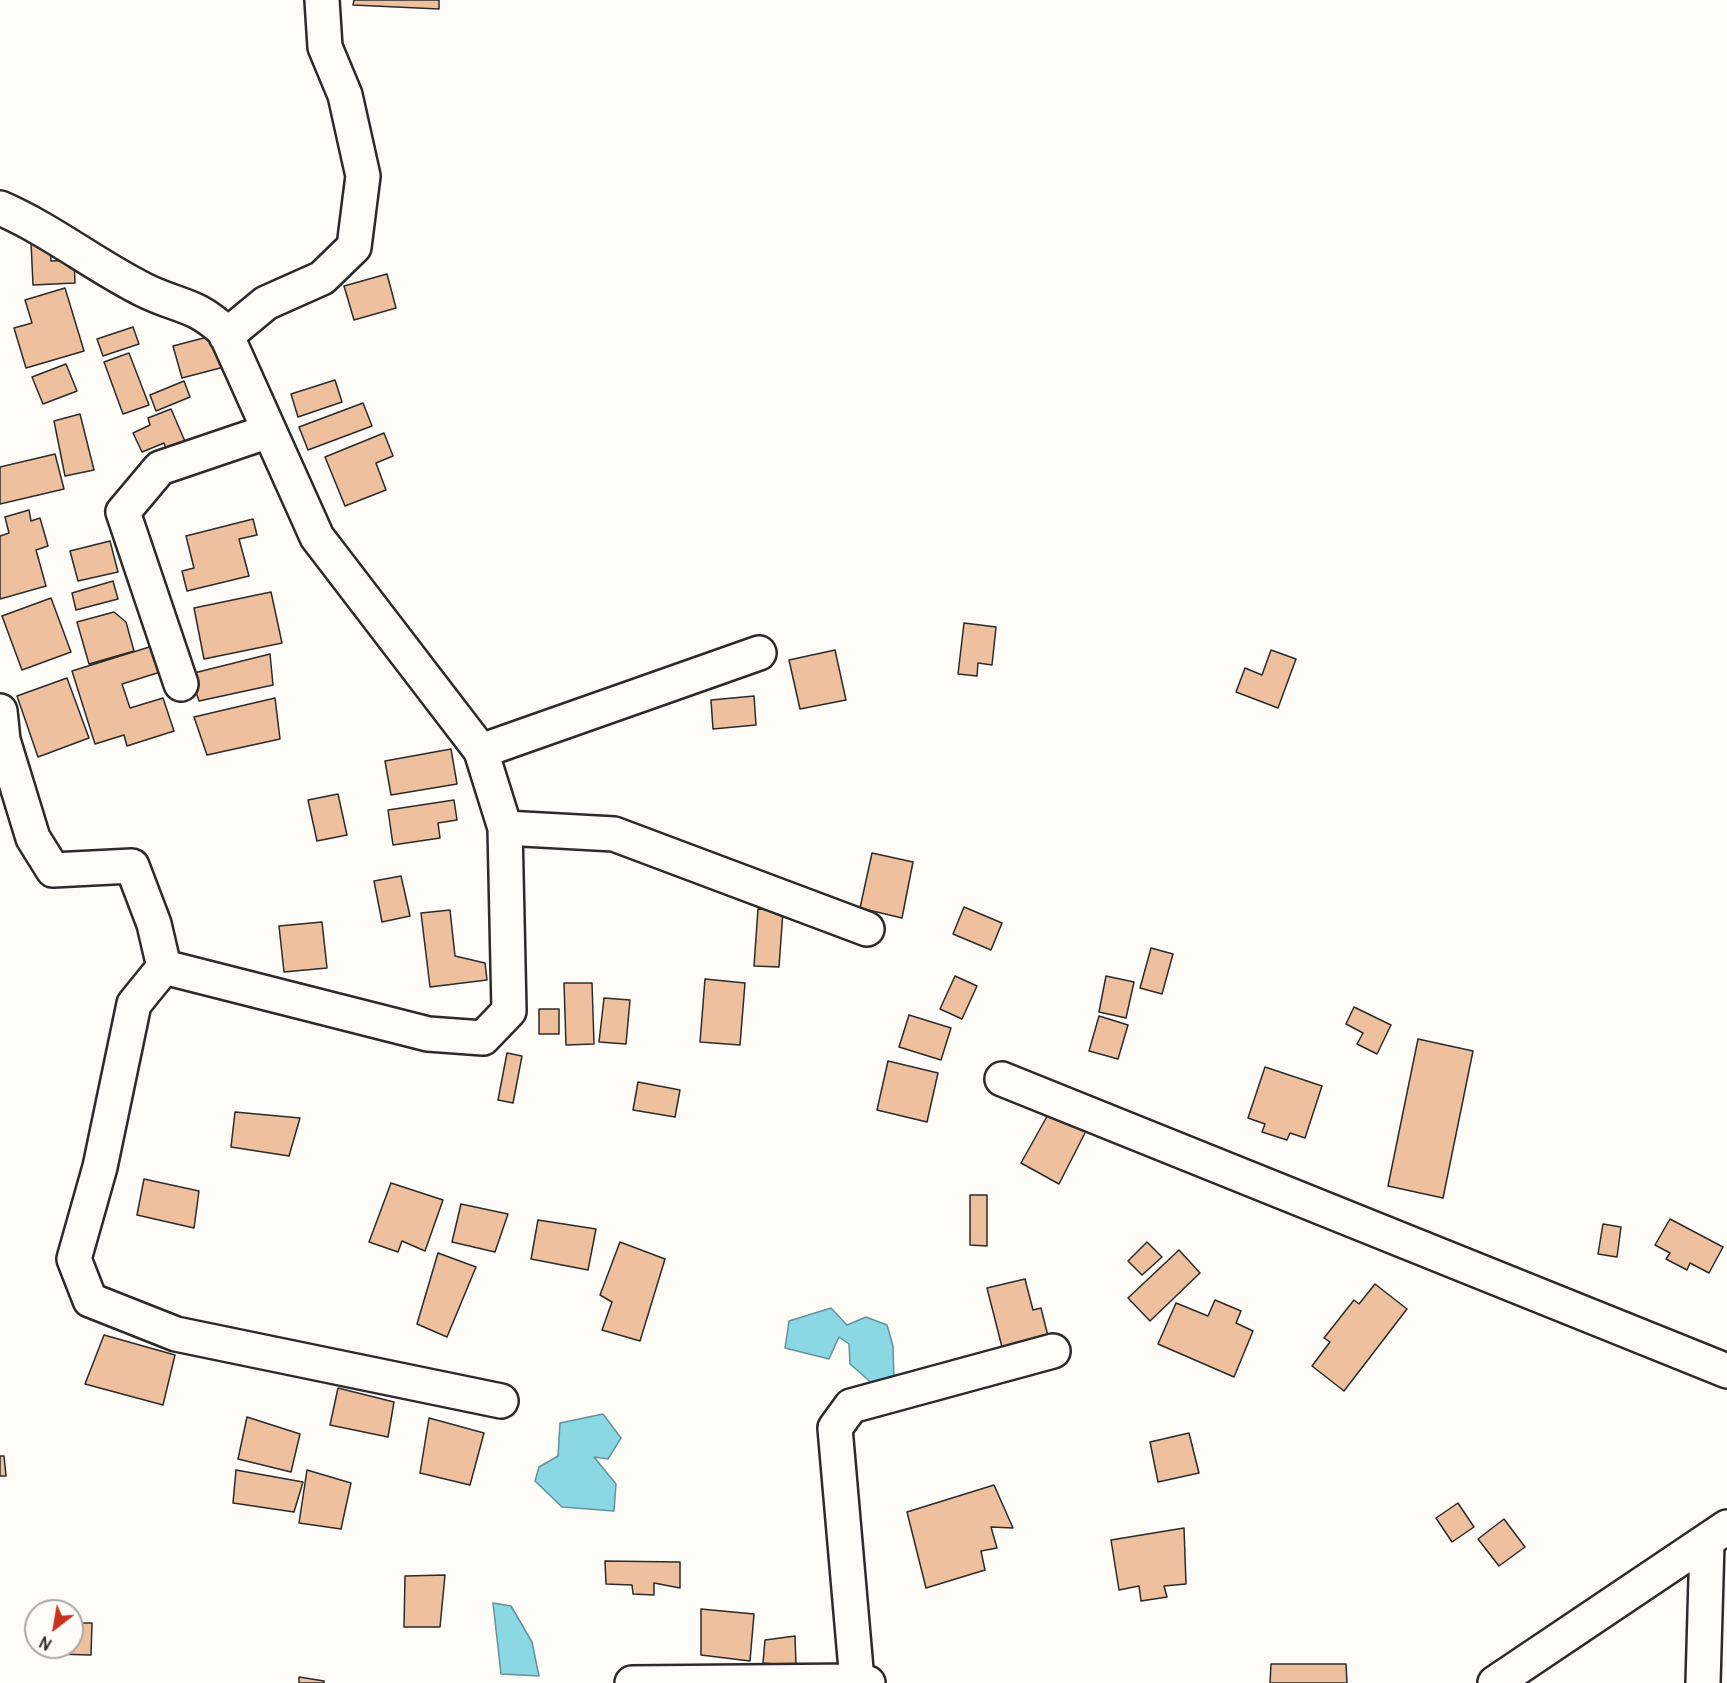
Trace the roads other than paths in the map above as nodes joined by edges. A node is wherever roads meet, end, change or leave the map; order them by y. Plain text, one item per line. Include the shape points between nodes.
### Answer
1 (322, 0) edge
2 (0, 208) edge
3 (226, 336) junction
4 (269, 431) junction
5 (759, 653) dead end
6 (181, 684) dead end
7 (0, 711) edge
8 (481, 751) junction
9 (505, 828) junction
10 (867, 929) dead end
11 (164, 967) junction
12 (1002, 1079) dead end
13 (1053, 1351) dead end
14 (1727, 1371) edge
15 (501, 1401) dead end
16 (1717, 1535) edge
17 (863, 1682) edge
18 (632, 1683) edge
19 (1495, 1683) edge
20 (1703, 1683) edge

1 - 3 street via 325,47 345,95 363,176 354,247 322,278 266,303
2 - 3 street via 47,231 146,291 208,315
3 - 4 street
4 - 6 street via 160,468 123,512
4 - 8 street via 317,537
5 - 8 street
7 - 11 street via 3,740 33,838 53,870 132,866 154,924
8 - 9 street
9 - 10 street via 614,834
9 - 11 street via 509,1011 483,1038 428,1034
11 - 15 street via 134,1004 100,1167 74,1259 90,1300 176,1335
12 - 14 street
13 - 17 street via 851,1406 835,1428
16 - 19 street
16 - 20 street
17 - 18 street

